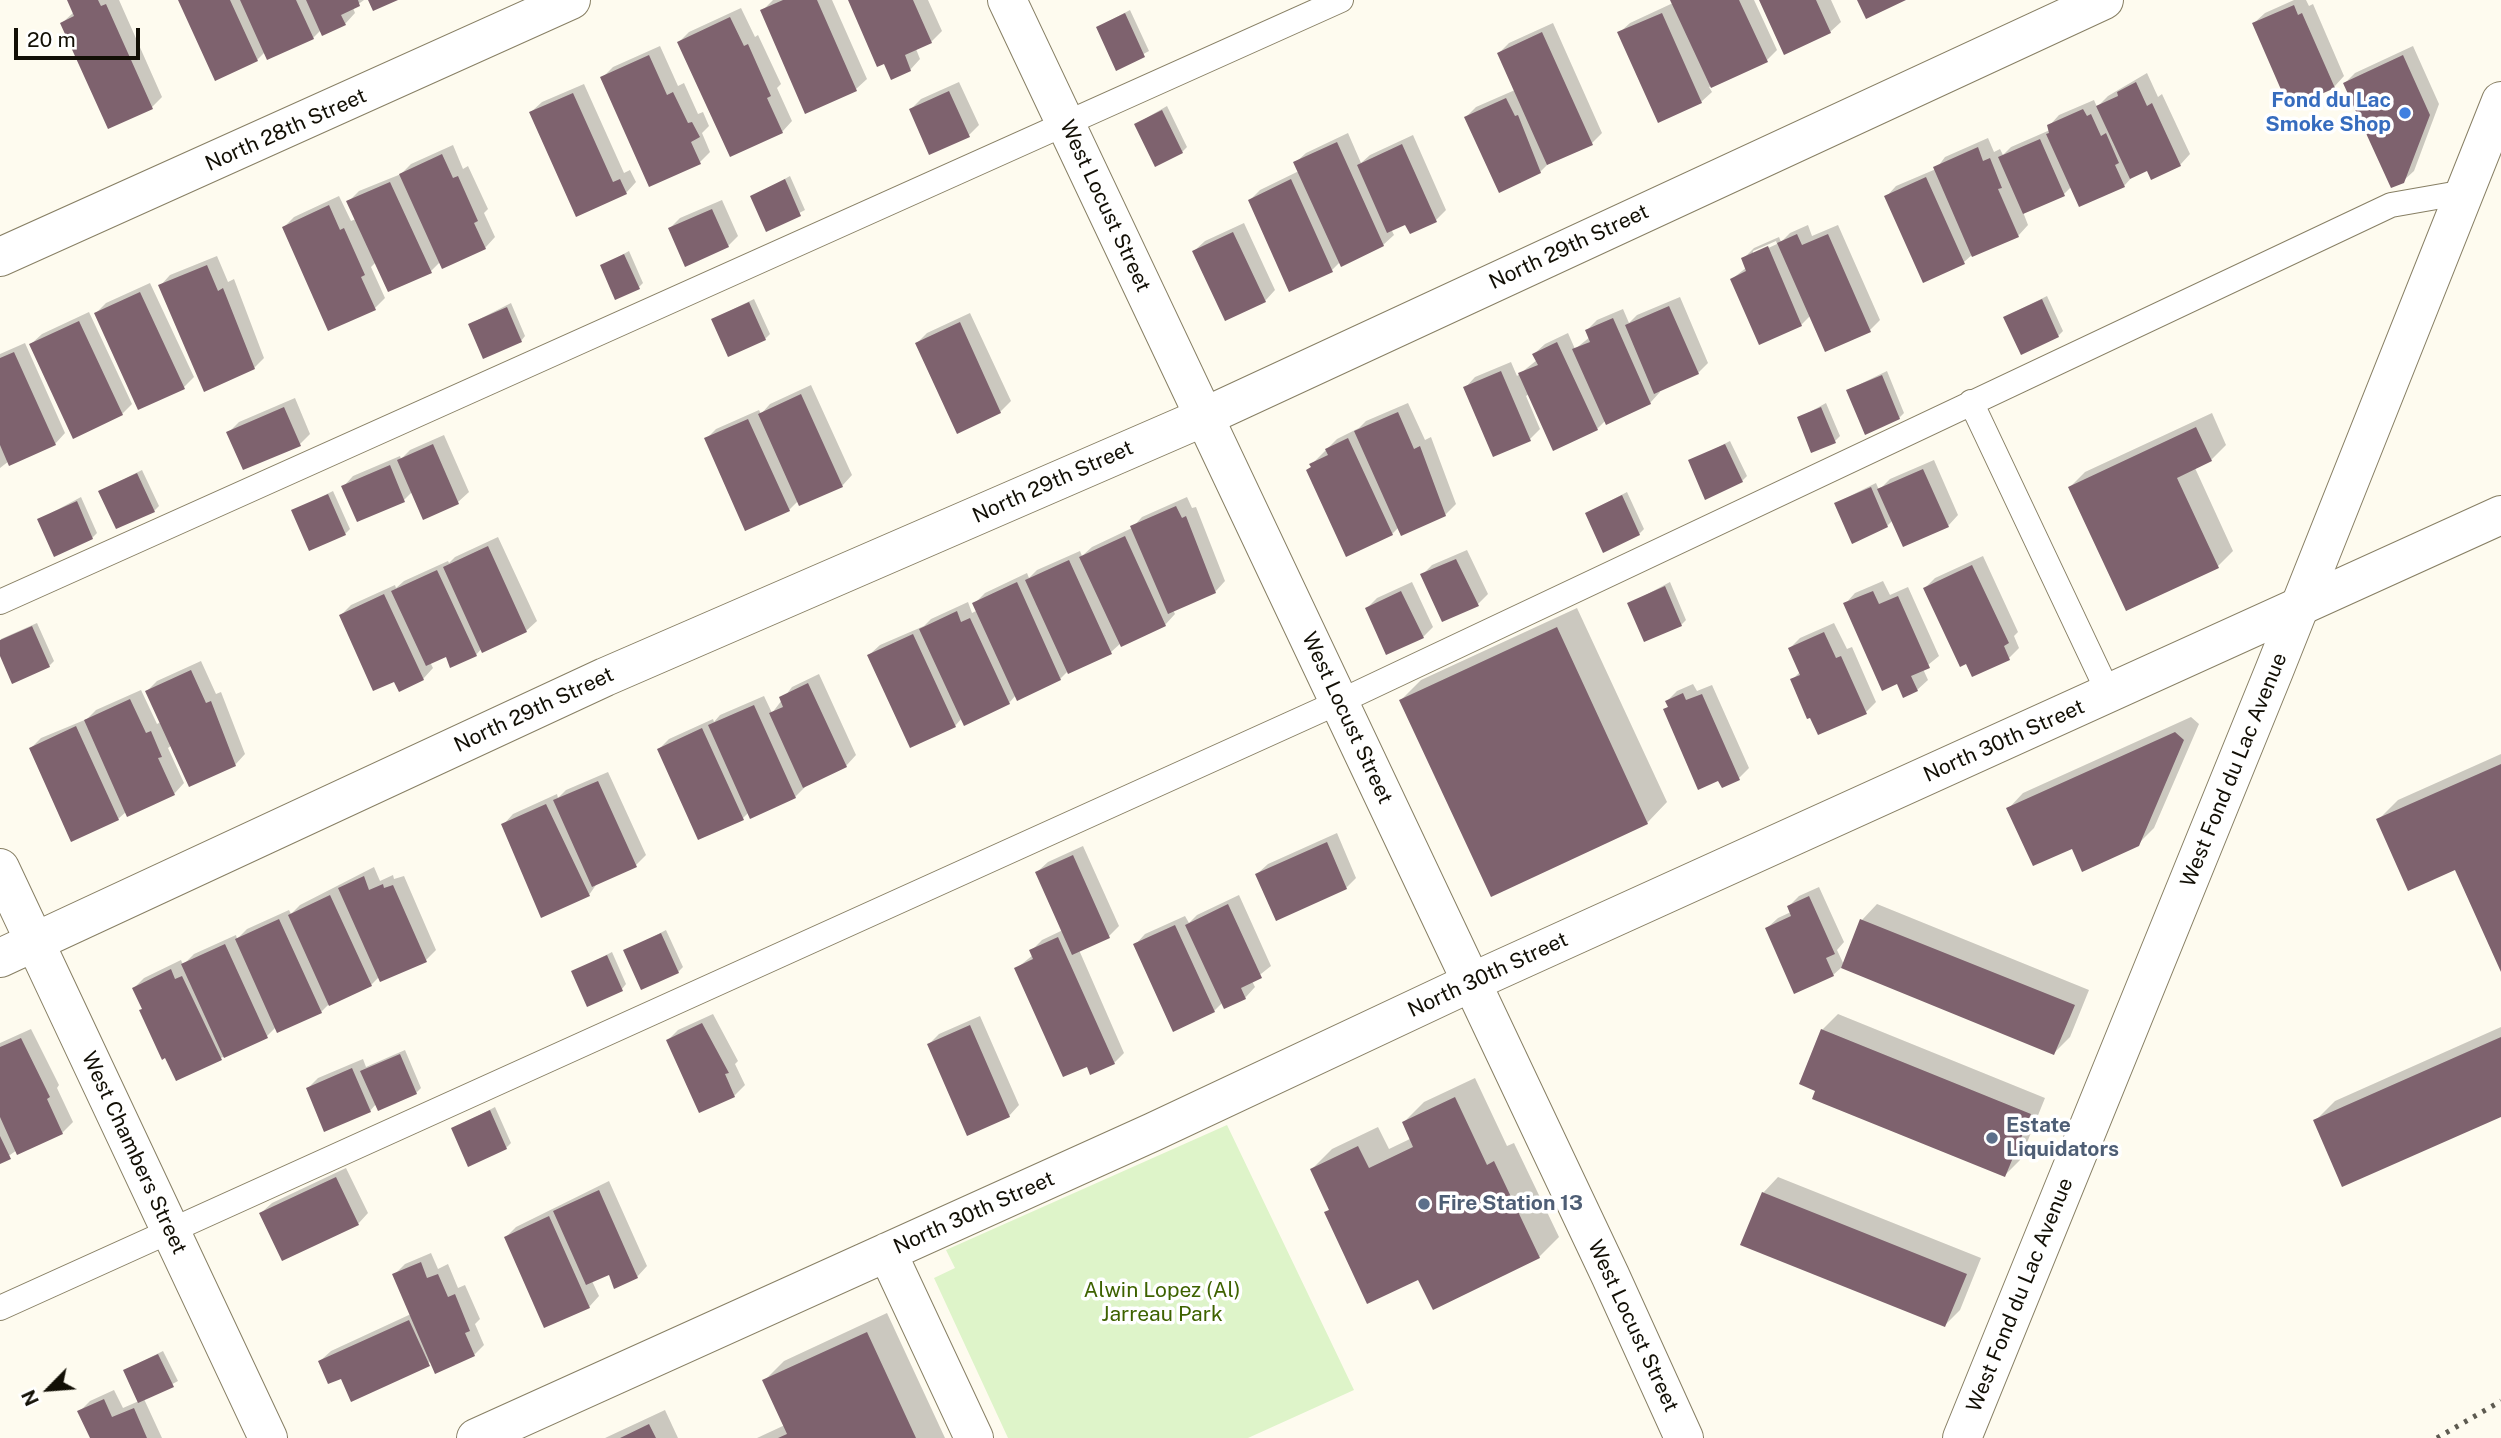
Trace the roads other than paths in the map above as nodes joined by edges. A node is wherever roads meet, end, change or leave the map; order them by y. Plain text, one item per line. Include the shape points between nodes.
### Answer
1 (571, 0) edge
2 (1007, 0) edge
3 (1341, 0) edge
4 (2104, 0) edge
5 (2501, 101) edge
6 (1066, 122) junction
7 (2465, 192) junction
8 (0, 257) edge
9 (1971, 402) junction
10 (1204, 417) junction
11 (2501, 515) edge
12 (0, 602) edge
13 (2300, 608) junction
14 (2109, 694) junction
15 (1339, 702) junction
16 (0, 868) edge
17 (35, 942) junction
18 (0, 958) edge
19 (1472, 982) junction
20 (171, 1231) junction
21 (887, 1252) junction
22 (0, 1308) edge
23 (268, 1438) edge
24 (476, 1438) edge
25 (974, 1438) edge
26 (1684, 1438) edge
27 (1962, 1438) edge

1 - 8 street, North 28th Street
2 - 6 street, West Locust Street
3 - 6 lane
4 - 10 street, North 29th Street
5 - 7 street, West Fond du Lac Avenue
6 - 10 street, West Locust Street
6 - 12 lane
7 - 9 lane via 2391,205
7 - 13 street, West Fond du Lac Avenue
9 - 14 lane
9 - 15 lane
10 - 15 street, West Locust Street
10 - 17 street, North 29th Street via 606,677
11 - 13 street, North 30th Street
13 - 14 street, North 30th Street
13 - 27 street, West Fond du Lac Avenue
14 - 19 street, North 30th Street
15 - 19 street, West Locust Street
15 - 20 lane
16 - 17 street, West Chambers Street
17 - 18 street, North 29th Street
17 - 20 street, West Chambers Street
19 - 21 street, North 30th Street
19 - 26 street, West Locust Street
20 - 22 lane
20 - 23 street, West Chambers Street
21 - 24 street, North 30th Street
21 - 25 street

